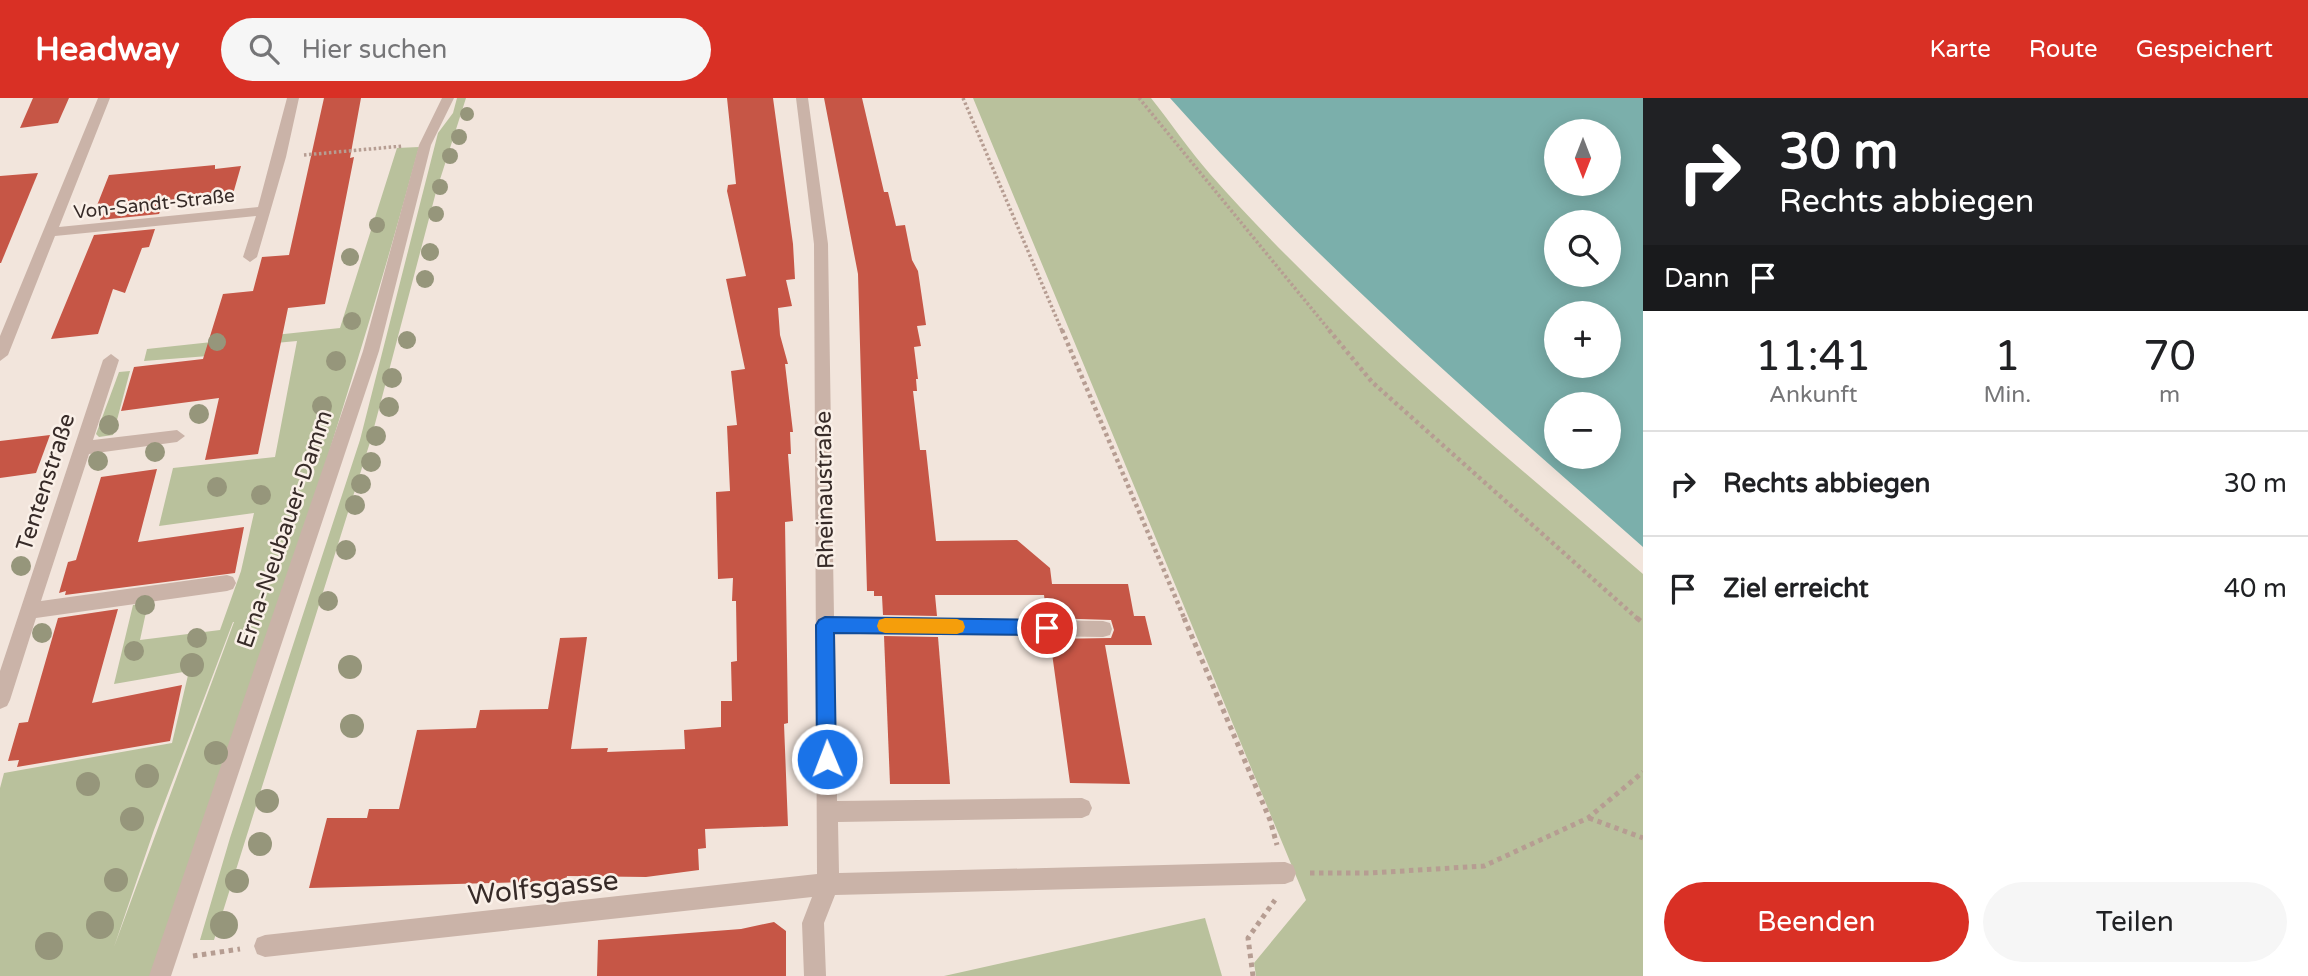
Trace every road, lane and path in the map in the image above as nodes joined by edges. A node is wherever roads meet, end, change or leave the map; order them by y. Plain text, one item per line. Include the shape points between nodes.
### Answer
1 (104, 98) edge
2 (293, 98) edge
3 (448, 98) edge
4 (802, 98) edge
5 (963, 98) edge
6 (1139, 98) edge
7 (395, 147) dead end
8 (280, 157) junction
9 (262, 211) junction
10 (49, 232) junction
11 (250, 257) dead end
12 (0, 355) edge
13 (111, 360) dead end
14 (177, 436) dead end
15 (82, 448) junction
16 (227, 583) dead end
17 (29, 611) junction
18 (1643, 623) edge
19 (825, 625) junction
20 (1103, 629) dead end
21 (0, 700) edge
22 (1643, 772) edge
23 (1082, 808) dead end
24 (827, 813) junction
25 (1588, 818) junction
26 (1643, 838) edge
27 (1285, 873) junction
28 (828, 884) junction
29 (265, 946) dead end
30 (160, 976) edge
31 (815, 976) edge
32 (1252, 976) edge

1 - 10 street, Von-Sandt-Straße
2 - 8 street, Von-Sandt-Straße
3 - 30 street, Erna-Neubauer-Damm via 425,145 371,351
4 - 19 street, Rheinaustraße via 821,244
5 - 27 path via 1270,820
6 - 18 path via 1372,382
7 - 8 path
8 - 9 street, Von-Sandt-Straße
9 - 10 street, Von-Sandt-Straße
9 - 11 street, Von-Sandt-Straße
10 - 12 street, Von-Sandt-Straße
13 - 15 street, Tentenstraße
14 - 15 street
15 - 17 street, Tentenstraße
16 - 17 street
17 - 21 street, Tentenstraße
19 - 20 street
19 - 24 street, Rheinaustraße
22 - 25 path
23 - 24 street
24 - 28 street, Rheinaustraße
25 - 26 path
25 - 27 path via 1484,866
27 - 28 street
27 - 32 path via 1279,895 1248,938
28 - 29 street, Wolfsgasse
28 - 31 street, Rheinaustraße via 813,923

